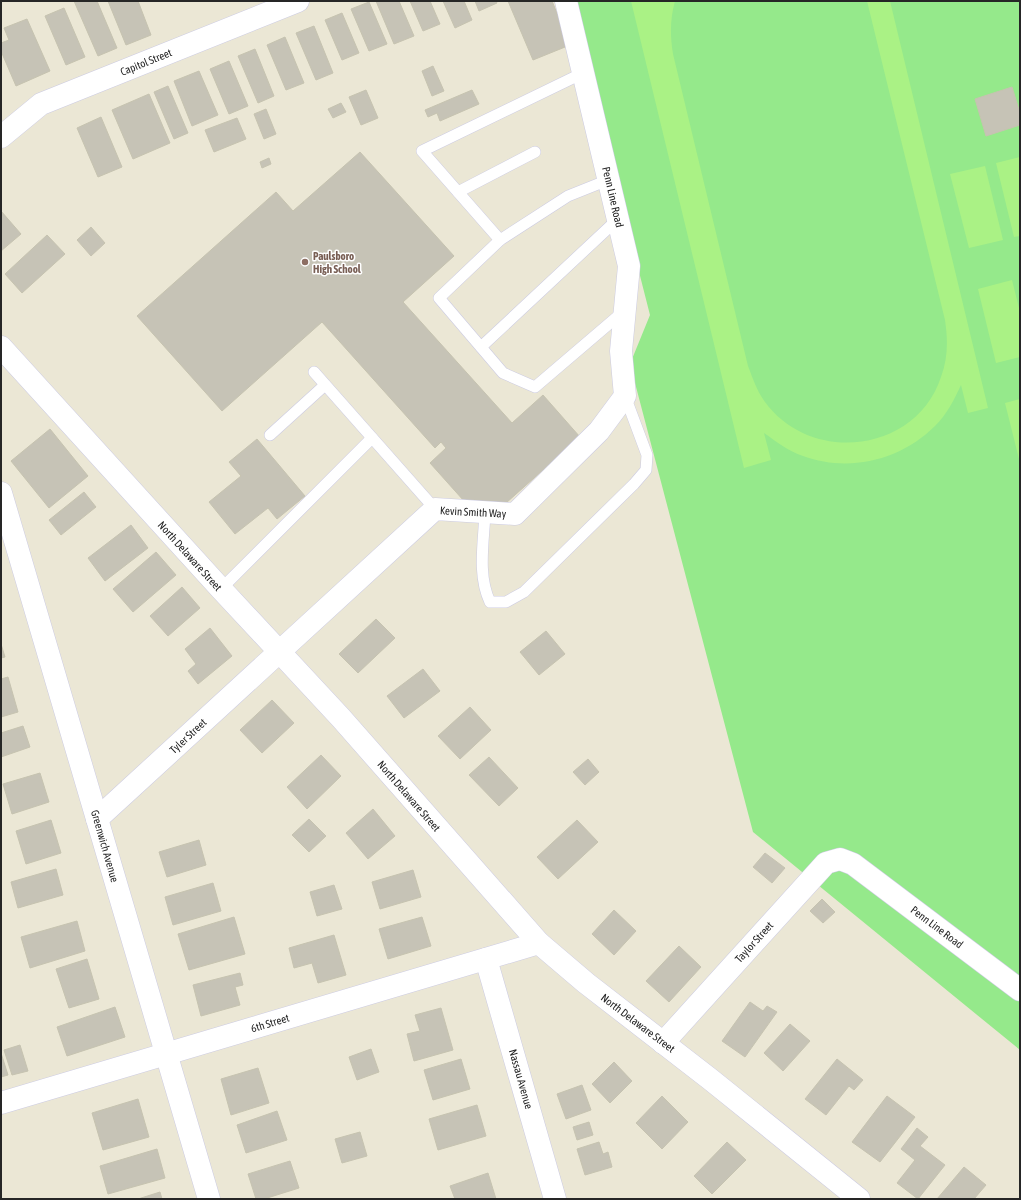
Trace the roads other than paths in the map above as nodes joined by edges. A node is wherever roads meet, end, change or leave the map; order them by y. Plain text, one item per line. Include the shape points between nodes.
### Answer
1 (298, 1) edge
2 (566, 1) edge
3 (583, 73) junction
4 (1, 136) edge
5 (535, 152) dead end
6 (608, 180) junction
7 (458, 192) junction
8 (618, 219) junction
9 (500, 240) junction
10 (625, 311) junction
11 (1, 347) edge
12 (481, 347) junction
13 (314, 372) dead end
14 (325, 385) junction
15 (625, 396) junction
16 (270, 435) dead end
17 (372, 438) junction
18 (1, 493) edge
19 (435, 510) junction
20 (485, 512) junction
21 (221, 589) junction
22 (278, 652) junction
23 (97, 819) junction
24 (853, 864) joint
25 (539, 943) junction
26 (486, 959) junction
27 (1020, 990) edge
28 (663, 1043) junction
29 (166, 1054) junction
30 (1, 1103) edge
31 (209, 1199) edge
32 (556, 1199) edge
33 (859, 1199) edge

1 - 4 street, Capitol Street via 41,104
2 - 3 street, Penn Line Road
3 - 6 street, Penn Line Road
3 - 7 lane via 422,151
5 - 7 lane
6 - 8 street, Penn Line Road
6 - 9 lane via 568,196
7 - 9 lane
8 - 10 street, Penn Line Road via 629,266
8 - 12 lane
9 - 12 lane via 439,298
10 - 12 lane via 535,387 504,373
10 - 15 street, Penn Line Road via 621,351
11 - 21 street, North Delaware Street
13 - 14 lane
14 - 16 lane
14 - 17 lane
15 - 20 street, Kevin Smith Way via 599,431 515,514
15 - 20 lane via 647,455 646,470 524,592 506,602 490,602 486,594 483,573
17 - 19 lane
17 - 21 lane
18 - 23 street, Greenwich Avenue
19 - 20 street, Kevin Smith Way
19 - 22 street, Kevin Smith Way
21 - 22 street, North Delaware Street
22 - 23 street, Tyler Street
22 - 25 street, North Delaware Street via 340,718
23 - 29 street, Greenwich Avenue
24 - 27 street, Penn Line Road
24 - 28 street, Taylor Street via 840,859 826,863
25 - 26 street, 6th Street
25 - 28 street, North Delaware Street via 586,984
26 - 29 street, 6th Street
26 - 32 street, Nassau Avenue
28 - 33 street, North Delaware Street
29 - 30 street, 6th Street
29 - 31 street, Greenwich Avenue

